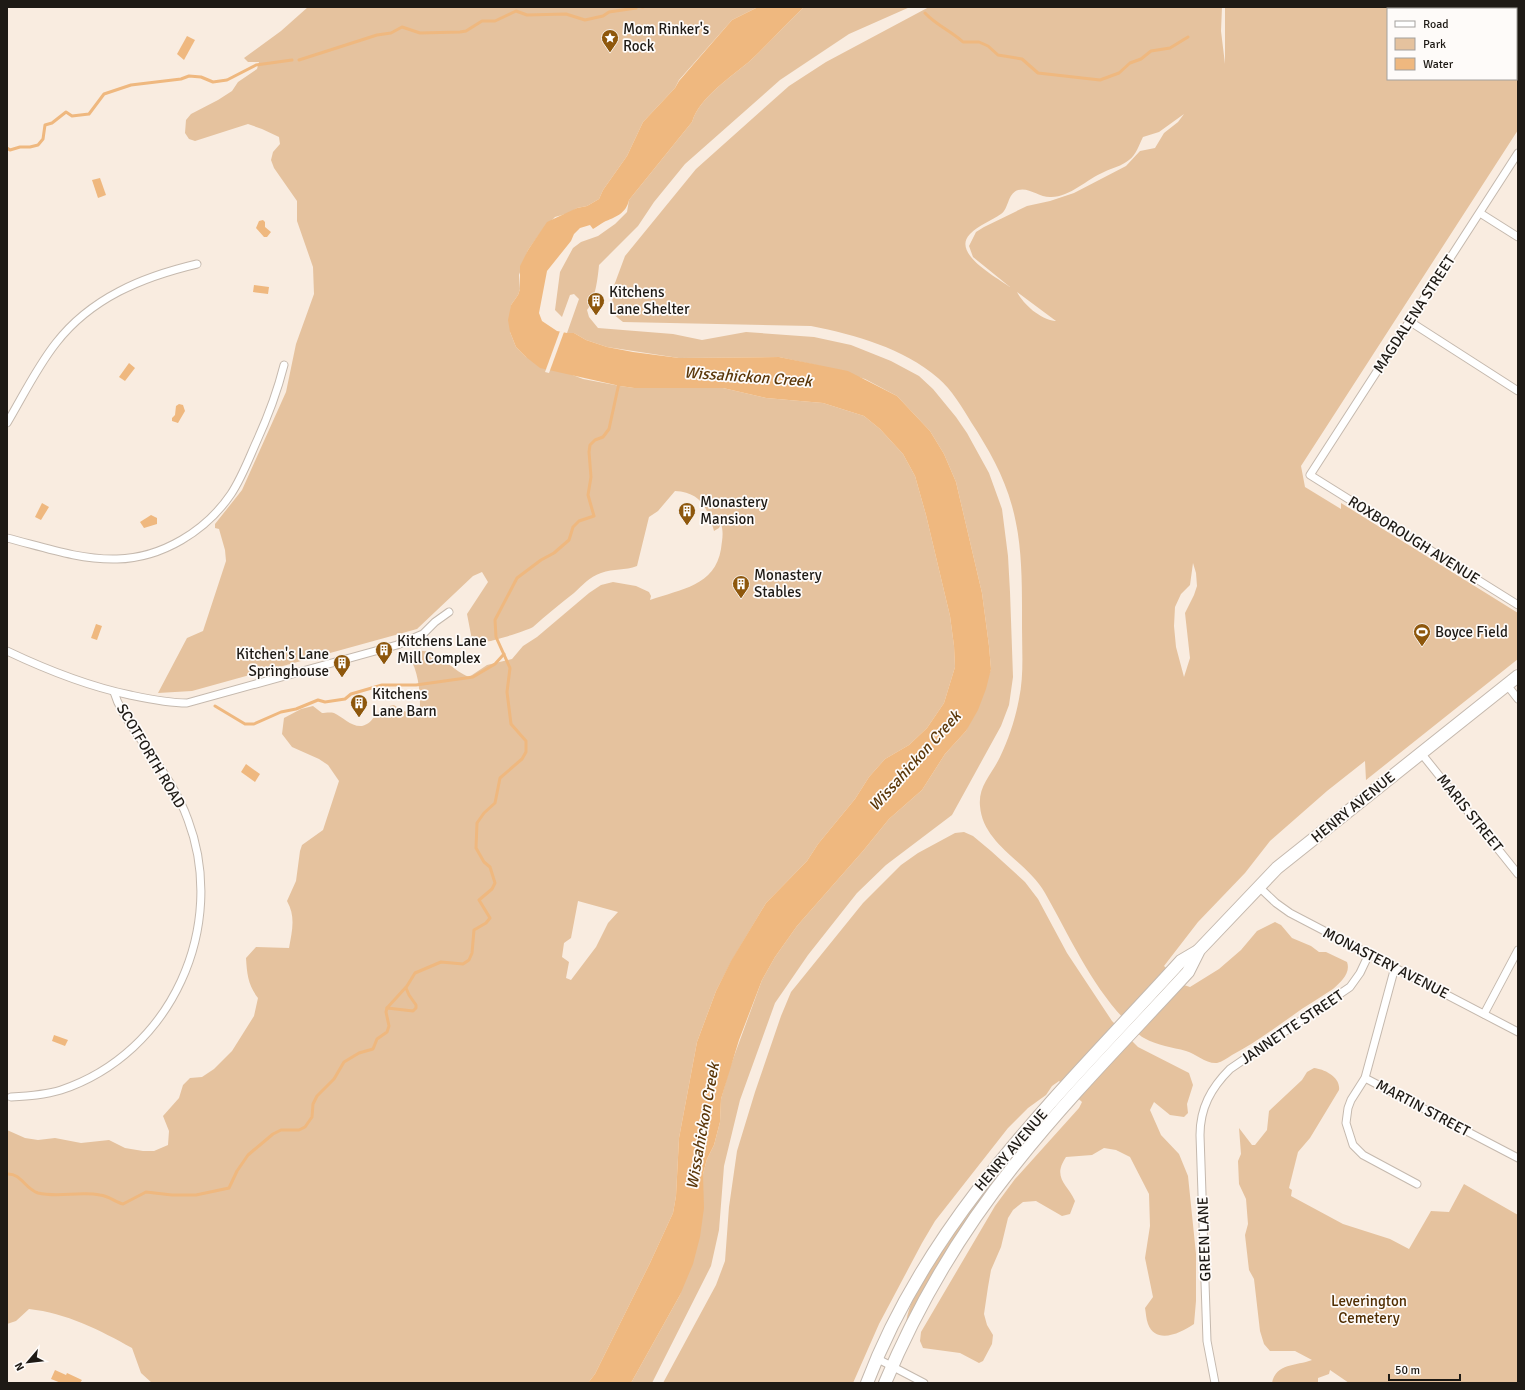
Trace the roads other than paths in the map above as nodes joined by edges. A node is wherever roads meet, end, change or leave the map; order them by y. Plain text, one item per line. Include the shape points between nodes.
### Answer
1 (1518, 153) edge
2 (1480, 213) junction
3 (1518, 237) edge
4 (197, 264) dead end
5 (1409, 321) junction
6 (284, 365) dead end
7 (1518, 391) edge
8 (7, 423) edge
9 (1310, 475) joint
10 (7, 538) edge
11 (1518, 605) edge
12 (449, 612) dead end
13 (7, 651) edge
14 (1518, 676) edge
15 (1507, 685) junction
16 (114, 692) junction
17 (1518, 699) edge
18 (1421, 753) junction
19 (1518, 874) edge
20 (1258, 886) junction
21 (1199, 950) junction
22 (1518, 950) edge
23 (1369, 954) junction
24 (1395, 967) junction
25 (1484, 1014) junction
26 (1518, 1032) edge
27 (1365, 1078) junction
28 (1209, 1095) joint
29 (11, 1097) dead end
30 (1061, 1101) junction
31 (1518, 1158) edge
32 (1417, 1184) dead end
33 (878, 1359) junction
34 (892, 1366) junction
35 (867, 1383) edge
36 (885, 1383) edge
37 (924, 1383) edge
38 (1215, 1383) edge

1 - 2 street, MAGDALENA STREET
2 - 3 street
2 - 5 street, MAGDALENA STREET
4 - 8 street via 139,282 91,308 55,344
5 - 7 street
5 - 9 street, MAGDALENA STREET
6 - 10 street via 272,407 235,488 211,518 187,537 150,554 118,560 77,556
9 - 11 street, ROXBOROUGH AVENUE
12 - 16 street via 423,634 397,645 195,701 168,702
13 - 16 street via 59,675
14 - 15 main road, HENRY AVENUE
15 - 17 street
15 - 18 main road, HENRY AVENUE
16 - 29 street, SCOTFORTH ROAD via 122,711 173,787 188,820 197,846 201,877 198,933 184,978 169,1004 147,1033 126,1053 102,1071 74,1085 47,1093
18 - 19 street, MARIS STREET
18 - 20 main road, HENRY AVENUE
20 - 21 main road, HENRY AVENUE
20 - 23 street, MONASTERY AVENUE via 1281,907
21 - 30 main road, HENRY AVENUE via 1181,961
21 - 30 main road, HENRY AVENUE via 1188,972
22 - 25 street
23 - 24 street, MONASTERY AVENUE
23 - 28 street, JANNETTE STREET via 1350,987 1230,1069
24 - 25 street, MONASTERY AVENUE
24 - 27 street, MARTIN STREET
25 - 26 street, MONASTERY AVENUE
27 - 31 street, MARTIN STREET
27 - 32 street via 1348,1108 1346,1123 1350,1138 1363,1155
28 - 38 street, GREEN LANE via 1201,1117 1200,1135 1207,1341
30 - 33 main road, HENRY AVENUE via 991,1171 946,1233 911,1291
30 - 34 main road, HENRY AVENUE via 961,1238 924,1299
33 - 34 street
33 - 35 main road, HENRY AVENUE
34 - 36 main road, HENRY AVENUE
34 - 37 street

